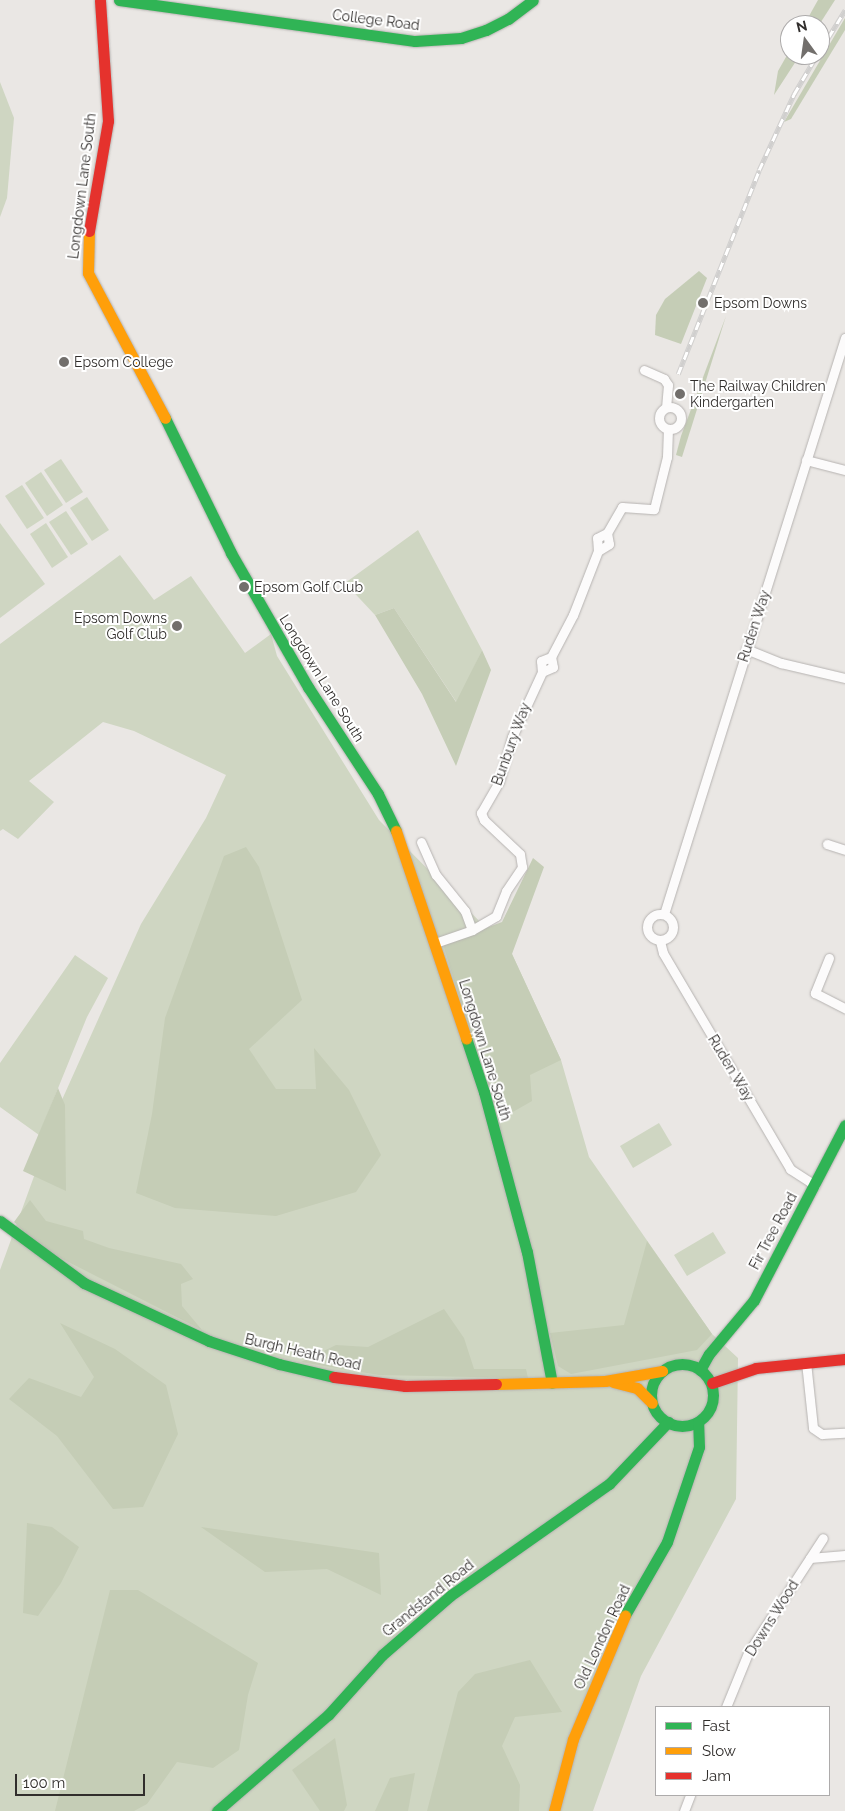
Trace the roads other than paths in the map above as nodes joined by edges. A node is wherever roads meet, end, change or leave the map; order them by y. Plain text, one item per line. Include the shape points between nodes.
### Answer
1 (100, 0) edge
2 (119, 0) edge
3 (532, 0) edge
4 (845, 338) edge
5 (644, 370) dead end
6 (666, 407) junction
7 (668, 429) junction
8 (806, 460) junction
9 (845, 470) edge
10 (746, 649) junction
11 (845, 678) edge
12 (421, 842) dead end
13 (827, 844) dead end
14 (845, 850) edge
15 (664, 914) junction
16 (472, 930) junction
17 (660, 940) junction
18 (435, 943) junction
19 (829, 958) dead end
20 (845, 1008) edge
21 (845, 1125) edge
22 (815, 1185) junction
23 (0, 1221) edge
24 (717, 1344) junction
25 (845, 1359) edge
26 (806, 1362) junction
27 (682, 1363) junction
28 (700, 1370) junction
29 (662, 1371) junction
30 (605, 1381) junction
31 (552, 1383) junction
32 (712, 1383) junction
33 (652, 1402) junction
34 (668, 1422) junction
35 (698, 1422) junction
36 (844, 1433) dead end
37 (823, 1538) dead end
38 (845, 1555) edge
39 (810, 1558) junction
40 (726, 1706) edge
41 (690, 1796) edge
42 (217, 1811) edge
43 (554, 1811) edge
44 (684, 1811) edge

1 - 18 main road, Longdown Lane South via 108,120 87,245 88,273 183,451 235,560 312,694 378,794 400,840
2 - 3 main road, College Road via 415,41 461,38 486,30 508,19
4 - 8 street, Ruden Way
5 - 6 street, Bunbury Way via 664,379 668,385
6 - 7 street, Bunbury Way via 660,412 659,420
6 - 7 street via 676,408 681,416 679,425
7 - 16 street, Bunbury Way via 667,457 654,509 622,507 608,533 597,538 598,551 573,615 551,657 541,661 542,672 512,737 499,782 481,813 484,820 520,854 522,867 506,891 496,916
8 - 9 street
8 - 10 street, Ruden Way
10 - 11 street via 781,663
10 - 15 street, Ruden Way
12 - 16 street via 436,875 465,911
13 - 14 street
15 - 17 street via 671,920 673,929 669,937
15 - 17 street, Ruden Way via 654,915 647,923 648,933
16 - 18 street, Bunbury Way
17 - 22 street, Ruden Way via 663,953 790,1169
18 - 31 main road, Longdown Lane South via 484,1092 527,1252
19 - 20 street via 815,993
21 - 22 main road, Fir Tree Road
22 - 24 main road, Fir Tree Road via 754,1300
23 - 31 main road, Burgh Heath Road via 84,1284 245,1354 330,1376 405,1386
24 - 27 main road, Fir Tree Road
24 - 28 main road, Fir Tree Road
25 - 26 main road
26 - 32 main road via 756,1368
26 - 36 street via 813,1428 822,1434
27 - 28 main road
27 - 29 main road
28 - 32 main road
29 - 30 main road, Burgh Heath Road
29 - 33 main road via 654,1383
30 - 31 main road, Burgh Heath Road
30 - 33 main road, Burgh Heath Road via 629,1383
32 - 35 main road via 709,1411
33 - 34 main road via 657,1414
34 - 35 main road via 686,1425
34 - 42 main road, Grandstand Road via 609,1484 450,1595 396,1643 328,1714
35 - 43 main road, Old London Road via 699,1447 667,1542 628,1608 603,1667 573,1739
37 - 39 street, Downs Wood
38 - 39 street
39 - 40 street, Downs Wood via 748,1653
41 - 44 street

